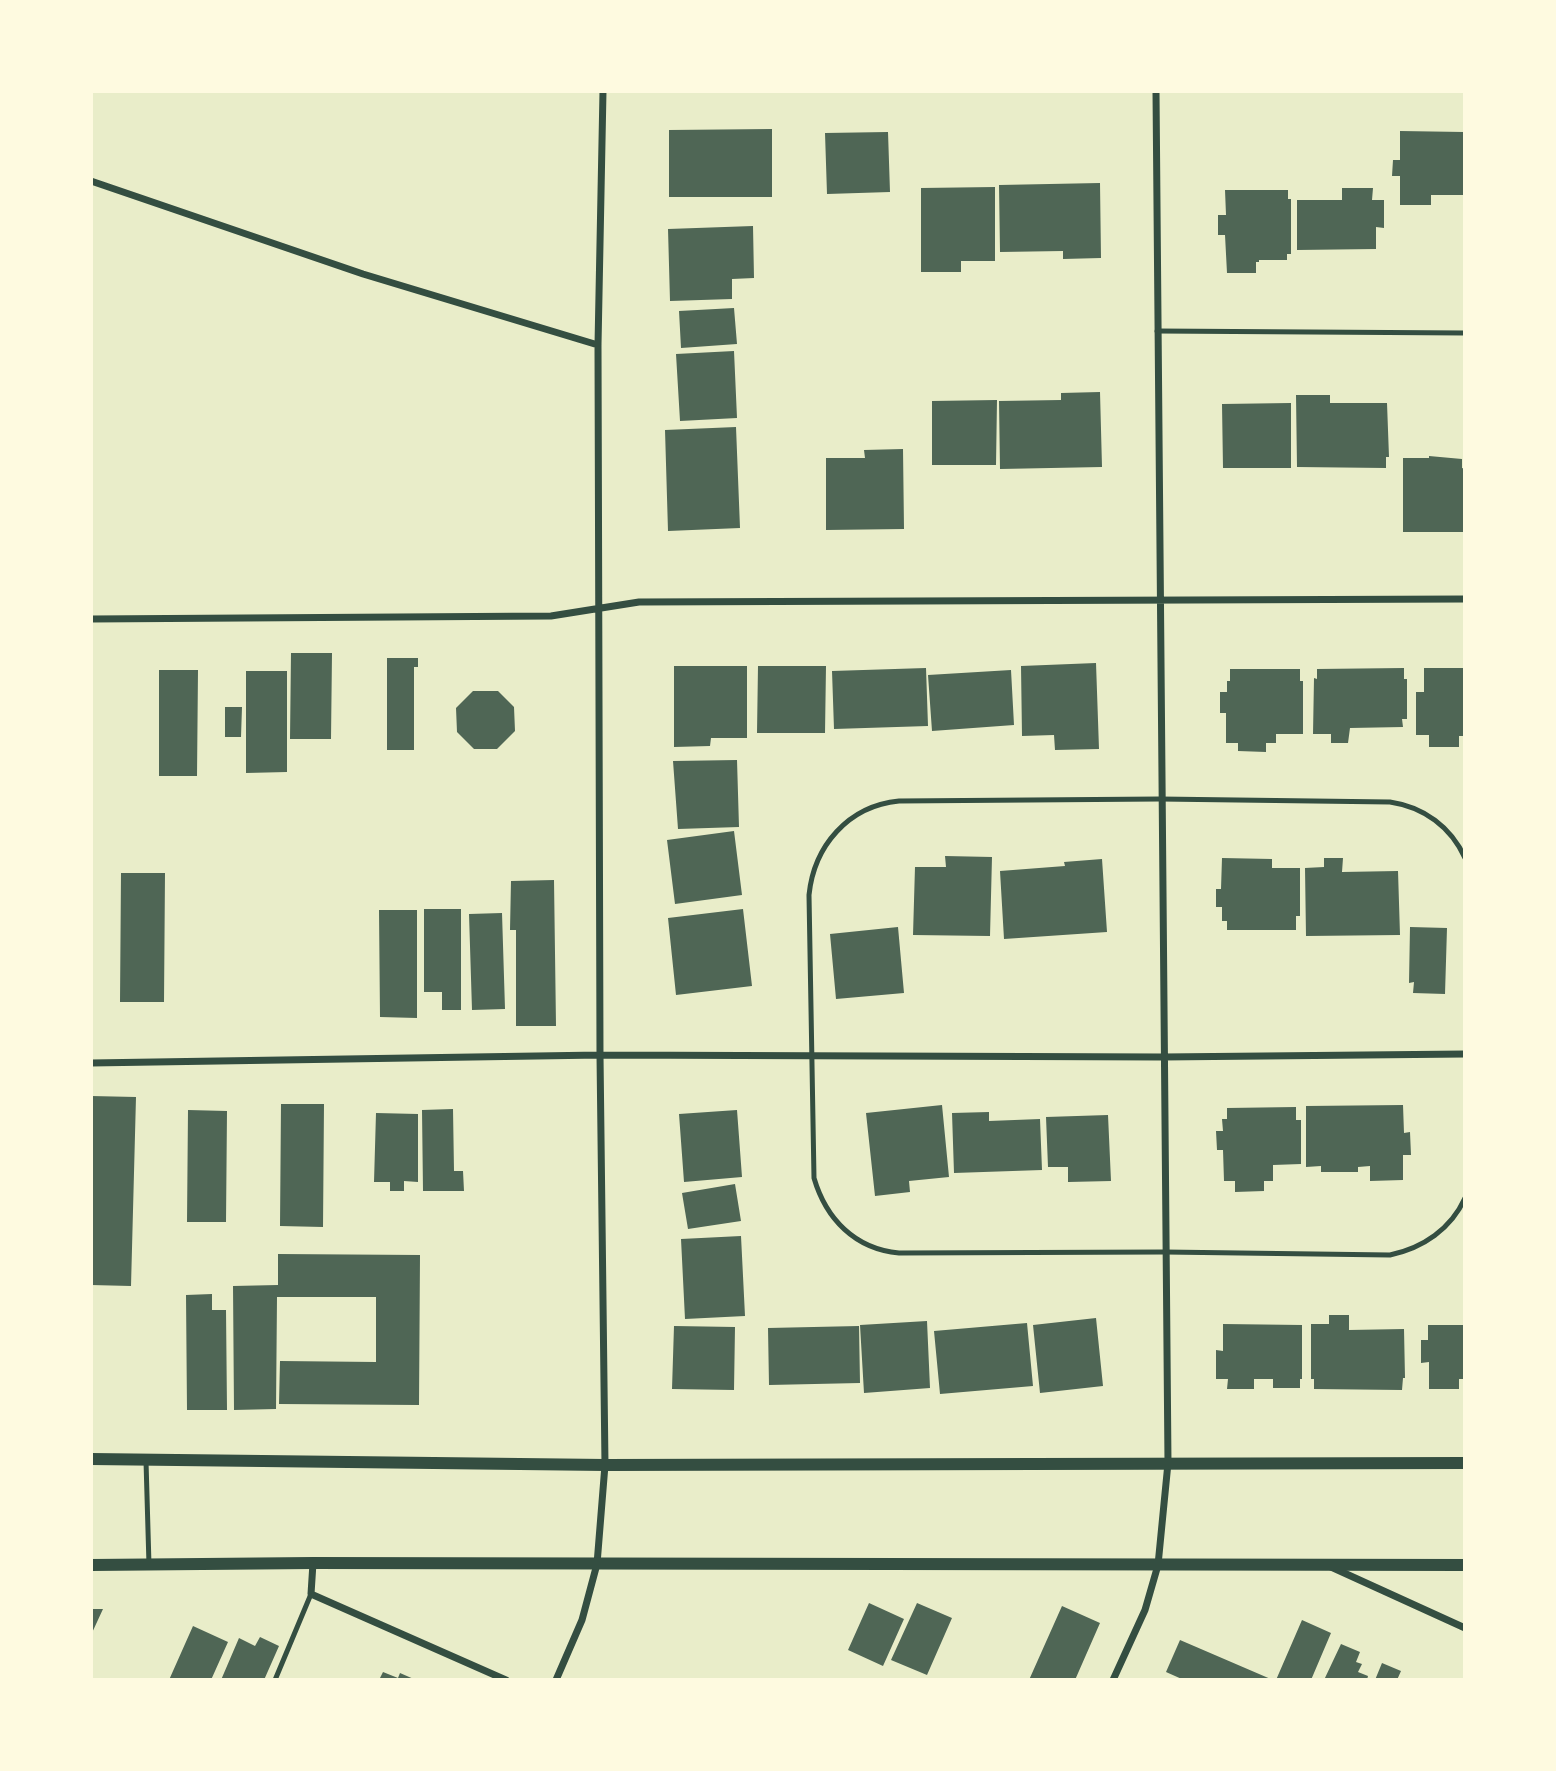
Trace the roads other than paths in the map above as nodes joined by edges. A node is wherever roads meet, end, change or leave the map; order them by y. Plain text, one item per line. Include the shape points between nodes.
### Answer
1 (603, 91) edge
2 (1156, 91) edge
3 (91, 181) edge
4 (1157, 331) junction
5 (1465, 333) edge
6 (598, 345) junction
7 (1465, 599) edge
8 (1159, 601) junction
9 (599, 608) junction
10 (91, 619) edge
11 (1160, 799) junction
12 (1465, 858) edge
13 (1465, 1054) edge
14 (600, 1055) junction
15 (812, 1056) junction
16 (1163, 1057) junction
17 (91, 1062) edge
18 (1465, 1198) edge
19 (1165, 1252) junction
20 (91, 1459) edge
21 (146, 1461) junction
22 (1168, 1463) junction
23 (1465, 1463) edge
24 (605, 1465) junction
25 (313, 1563) junction
26 (597, 1564) junction
27 (91, 1565) edge
28 (149, 1565) junction
29 (1158, 1565) junction
30 (1465, 1565) edge
31 (1327, 1566) junction
32 (311, 1594) junction
33 (1465, 1628) edge
34 (275, 1680) edge
35 (506, 1680) edge
36 (556, 1680) edge
37 (1113, 1680) edge

1 - 6 street
2 - 4 street
3 - 6 street via 363,274
4 - 5 lane
4 - 8 street
6 - 9 street
7 - 8 street
8 - 9 street via 639,602
8 - 11 street
9 - 10 street via 551,617
9 - 14 street
11 - 12 lane via 1398,803 1434,819 1452,836
11 - 15 lane via 891,802 848,820 821,850 810,880
11 - 16 street
13 - 16 street
14 - 15 street
14 - 17 street
14 - 24 street
15 - 16 street
15 - 19 lane via 814,1178 831,1215 861,1242 899,1253
16 - 19 street
18 - 19 lane via 1449,1223 1430,1240 1390,1255
19 - 22 street
20 - 21 street
21 - 24 street
21 - 28 lane
22 - 23 street
22 - 24 street
22 - 29 street
24 - 26 street
25 - 26 street
25 - 28 street
25 - 32 street
26 - 29 street
26 - 36 street via 582,1620
27 - 28 street
29 - 31 street
29 - 37 street via 1145,1610
30 - 31 street
31 - 33 street
32 - 34 lane
32 - 35 street

